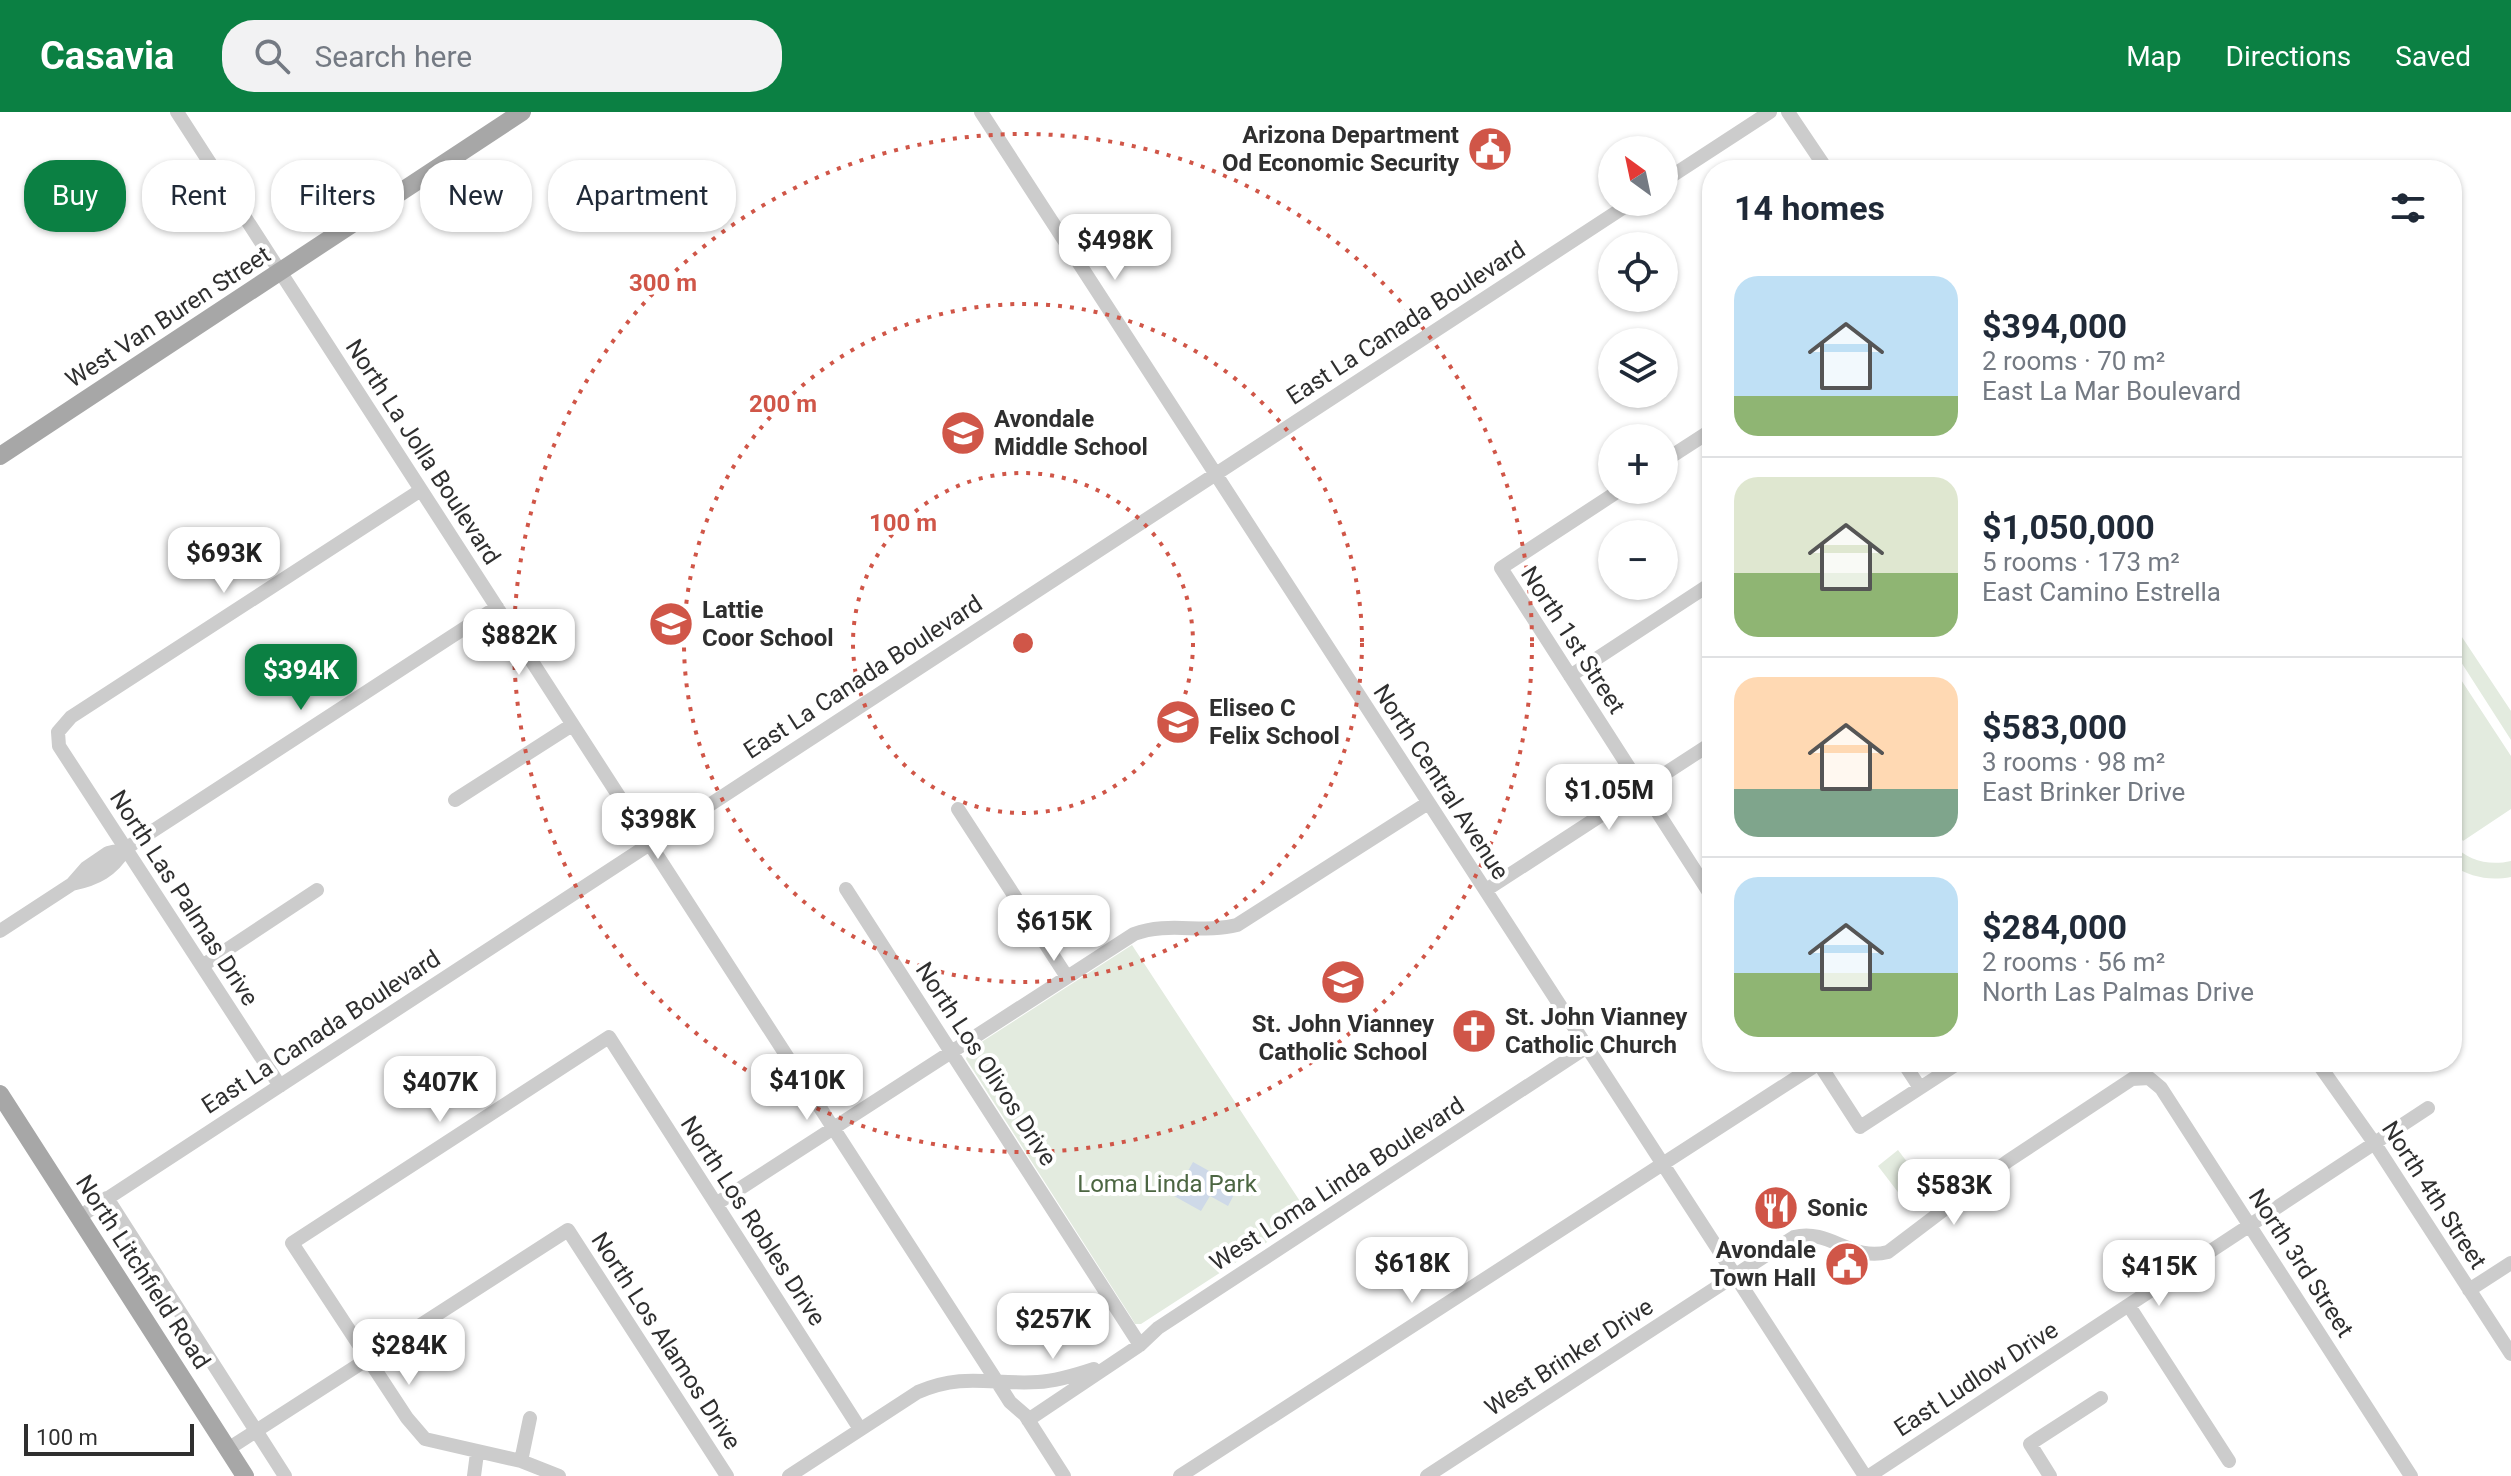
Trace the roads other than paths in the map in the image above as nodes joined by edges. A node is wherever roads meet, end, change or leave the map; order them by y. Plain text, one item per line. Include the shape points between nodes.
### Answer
1 (177, 112) edge
2 (522, 112) edge
3 (981, 112) edge
4 (1770, 112) edge
5 (1788, 112) edge
6 (1820, 160) edge
7 (1678, 172) edge
8 (1611, 216) edge
9 (280, 272) junction
10 (1702, 436) edge
11 (1678, 452) edge
12 (0, 456) edge
13 (1216, 473) junction
14 (421, 490) junction
15 (1599, 504) edge
16 (1702, 590) edge
17 (497, 607) junction
18 (1570, 676) junction
19 (572, 725) junction
20 (1702, 750) edge
21 (1642, 789) junction
22 (455, 800) dead end
23 (1428, 803) junction
24 (958, 809) dead end
25 (649, 844) junction
26 (125, 849) junction
27 (1702, 882) edge
28 (846, 889) dead end
29 (317, 890) dead end
30 (1486, 890) junction
31 (0, 931) edge
32 (202, 966) junction
33 (1067, 977) junction
34 (1587, 1047) junction
35 (952, 1052) junction
36 (1803, 1072) edge
37 (1824, 1072) edge
38 (1910, 1072) edge
39 (1945, 1072) edge
40 (2324, 1072) edge
41 (2149, 1078) joint
42 (280, 1086) junction
43 (1920, 1088) junction
44 (0, 1094) edge
45 (2428, 1108) dead end
46 (833, 1129) junction
47 (2375, 1144) junction
48 (1664, 1165) junction
49 (107, 1198) junction
50 (716, 1204) junction
51 (79, 1217) junction
52 (2251, 1225) junction
53 (2511, 1263) edge
54 (1735, 1274) junction
55 (2469, 1290) junction
56 (2129, 1306) junction
57 (1140, 1345) junction
58 (2511, 1354) edge
59 (369, 1359) junction
60 (1114, 1362) junction
61 (996, 1380) junction
62 (2101, 1398) dead end
63 (530, 1418) dead end
64 (1028, 1420) junction
65 (860, 1429) junction
66 (257, 1431) junction
67 (228, 1449) junction
68 (477, 1453) junction
69 (521, 1461) junction
70 (2229, 1461) dead end
71 (245, 1476) edge
72 (285, 1476) edge
73 (474, 1476) edge
74 (559, 1476) edge
75 (727, 1476) edge
76 (789, 1476) edge
77 (1064, 1476) edge
78 (1180, 1476) edge
79 (1427, 1476) edge
80 (1867, 1476) edge
81 (2050, 1476) edge
82 (2411, 1476) edge

1 - 9 street, North La Jolla Boulevard
2 - 9 main road, West Van Buren Street
3 - 13 street, North Central Avenue
4 - 7 street
5 - 6 street
8 - 13 street, East La Canada Boulevard
9 - 12 main road, West Van Buren Street
9 - 14 street, North La Jolla Boulevard
10 - 11 street
13 - 23 street, North Central Avenue
13 - 25 street, East La Canada Boulevard
14 - 17 street, North La Jolla Boulevard
14 - 26 street, North Las Palmas Drive via 71,717 58,732 59,746
15 - 18 street, North 1st Street via 1501,568
16 - 18 street
17 - 19 street, North La Jolla Boulevard
17 - 26 street
18 - 21 street, North 1st Street
19 - 22 street
19 - 25 street, North La Jolla Boulevard
20 - 21 street
21 - 27 street, North 1st Street
21 - 30 street
23 - 30 street, North Central Avenue
23 - 33 street via 1237,925 1220,930 1146,929
24 - 33 street
25 - 42 street, East La Canada Boulevard
25 - 46 street, North La Jolla Boulevard
26 - 31 street via 108,853 72,884
26 - 32 street, North Las Palmas Drive
28 - 35 street, North Los Olivos Drive
29 - 32 street
30 - 34 street, North Central Avenue
32 - 42 street, North Las Palmas Drive
33 - 35 street
34 - 48 street, North Central Avenue
34 - 57 street, West Loma Linda Boulevard
35 - 46 street
35 - 57 street, North Los Olivos Drive
36 - 48 street
37 - 43 street via 1860,1127
38 - 43 street
39 - 43 street
40 - 47 street, North 4th Street
41 - 52 street, North 3rd Street via 2161,1088
41 - 54 street, West Brinker Drive via 2132,1079 2008,1161 1888,1252 1866,1256 1804,1235
42 - 49 street, East La Canada Boulevard
44 - 51 main road, North Litchfield Road
45 - 47 street, East Ludlow Drive
46 - 50 street
46 - 61 street, North La Jolla Boulevard
47 - 52 street, East Ludlow Drive
47 - 55 street, North 4th Street
48 - 54 street, North Central Avenue
48 - 78 street
49 - 51 street, East La Canada Boulevard
49 - 66 street, North Litchfield Road
50 - 59 street, North Los Robles Drive via 609,1037 292,1243
50 - 65 street, North Los Robles Drive
51 - 67 main road, North Litchfield Road
52 - 56 street, East Ludlow Drive
52 - 82 street, North 3rd Street
53 - 55 street
54 - 79 street, West Brinker Drive
54 - 80 street, North Central Avenue
55 - 58 street, North 4th Street
56 - 70 street
56 - 80 street, East Ludlow Drive
57 - 60 street, West Loma Linda Boulevard
59 - 66 street
59 - 68 street via 425,1439
59 - 75 street, North Los Alamos Drive via 568,1230
60 - 61 street, West Loma Linda Boulevard via 1054,1381
60 - 64 street, West Loma Linda Boulevard
61 - 64 street, North La Jolla Boulevard
61 - 65 street, West Loma Linda Boulevard via 958,1379 929,1387
62 - 81 street via 2030,1444
63 - 69 street
64 - 77 street, North La Jolla Boulevard
65 - 76 street, West Loma Linda Boulevard
66 - 67 street
66 - 72 street, North Litchfield Road
67 - 71 main road, North Litchfield Road
68 - 69 street
68 - 73 street
69 - 74 street

